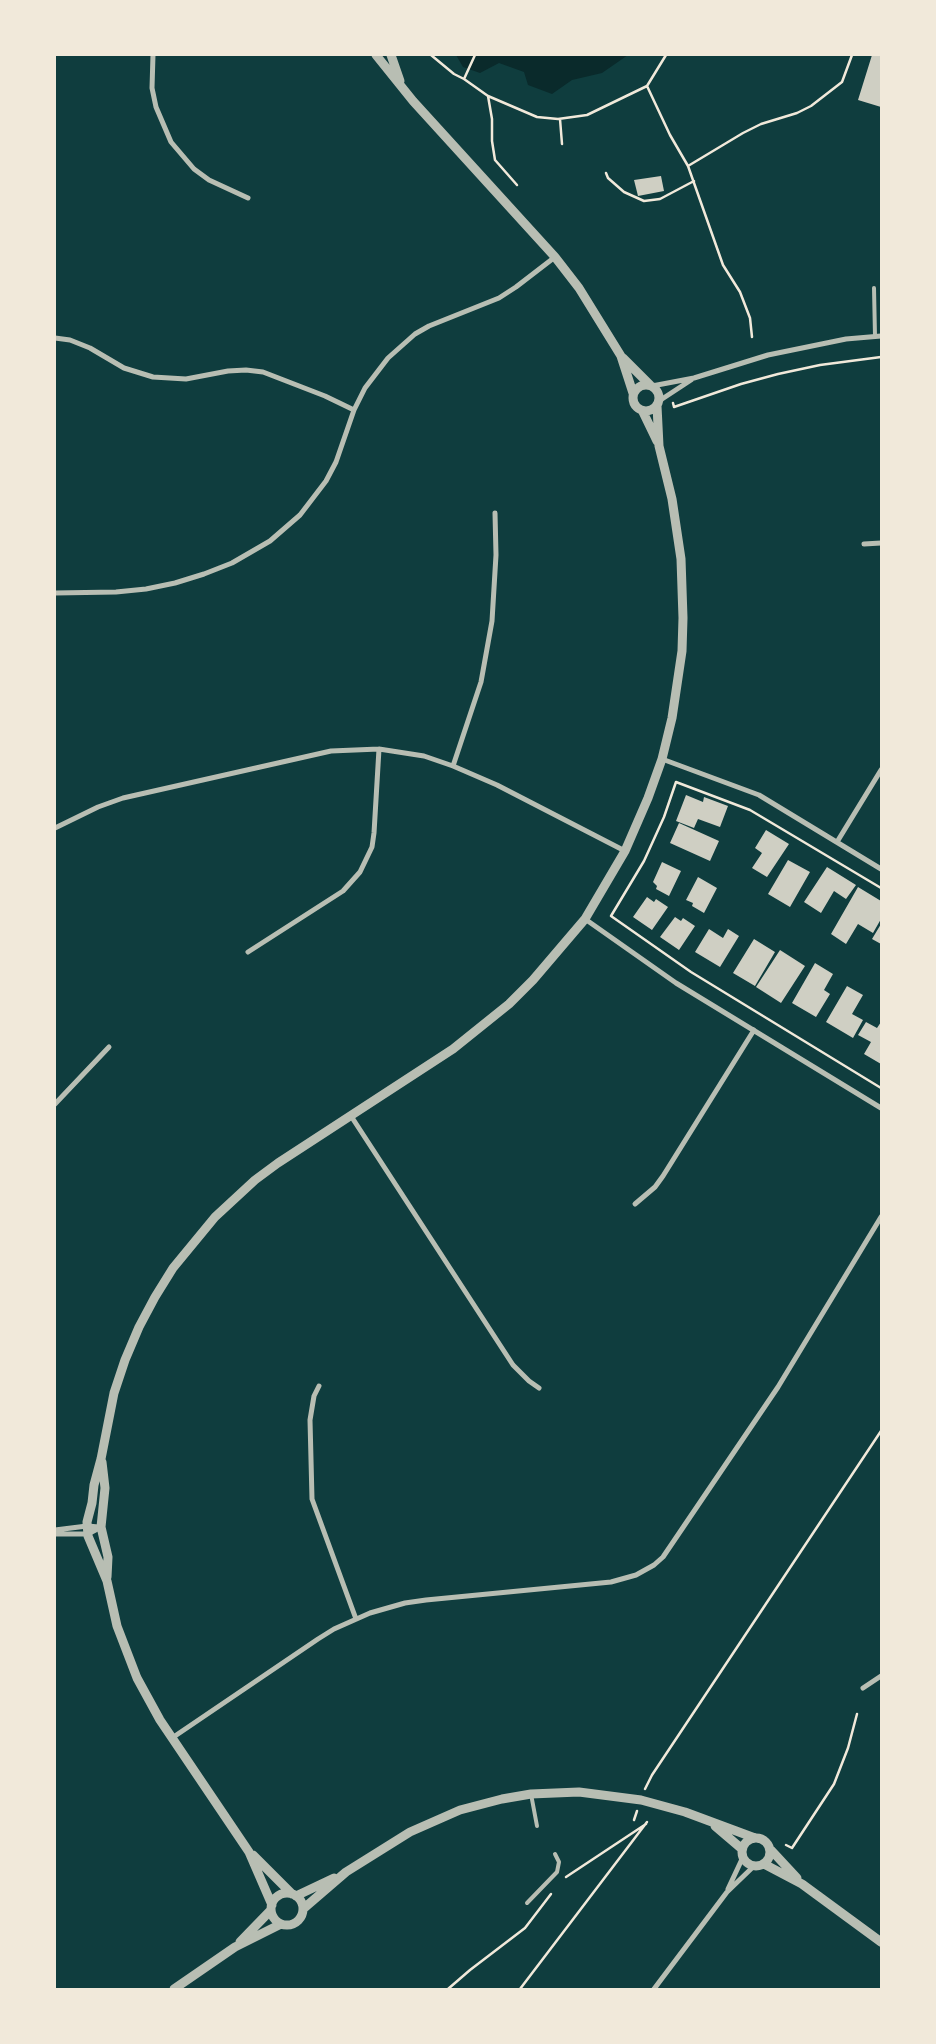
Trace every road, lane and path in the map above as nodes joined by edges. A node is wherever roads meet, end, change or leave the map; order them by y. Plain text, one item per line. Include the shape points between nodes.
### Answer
1 (153, 55) edge
2 (376, 55) edge
3 (391, 55) edge
4 (431, 55) edge
5 (475, 55) edge
6 (666, 55) edge
7 (852, 55) edge
8 (464, 79) junction
9 (647, 86) junction
10 (402, 87) junction
11 (488, 96) junction
12 (560, 119) junction
13 (562, 144) dead end
14 (688, 166) junction
15 (606, 173) dead end
16 (694, 181) junction
17 (516, 185) dead end
18 (248, 198) dead end
19 (555, 257) junction
20 (874, 288) dead end
21 (875, 336) junction
22 (881, 336) edge
23 (752, 337) dead end
24 (55, 338) edge
25 (621, 356) junction
26 (881, 357) edge
27 (694, 378) junction
28 (651, 386) junction
29 (633, 393) junction
30 (669, 394) junction
31 (658, 404) junction
32 (354, 410) junction
33 (643, 412) junction
34 (659, 446) junction
35 (495, 513) dead end
36 (881, 542) edge
37 (864, 544) dead end
38 (55, 593) edge
39 (379, 749) junction
40 (662, 759) junction
41 (453, 766) junction
42 (881, 770) edge
43 (55, 828) edge
44 (837, 842) junction
45 (625, 851) junction
46 (881, 869) edge
47 (881, 888) edge
48 (585, 919) junction
49 (248, 952) dead end
50 (754, 1030) junction
51 (108, 1047) dead end
52 (881, 1088) edge
53 (55, 1104) edge
54 (881, 1108) edge
55 (351, 1116) junction
56 (634, 1204) dead end
57 (881, 1217) edge
58 (319, 1386) dead end
59 (539, 1388) dead end
60 (881, 1431) edge
61 (101, 1459) junction
62 (101, 1527) junction
63 (55, 1530) edge
64 (87, 1530) junction
65 (55, 1534) edge
66 (107, 1581) junction
67 (356, 1619) junction
68 (881, 1676) edge
69 (862, 1688) dead end
70 (856, 1714) dead end
71 (172, 1738) junction
72 (649, 1779) dead end
73 (531, 1794) junction
74 (711, 1823) junction
75 (538, 1826) dead end
76 (755, 1838) junction
77 (786, 1845) dead end
78 (771, 1850) junction
79 (249, 1852) junction
80 (743, 1853) junction
81 (555, 1854) dead end
82 (759, 1865) junction
83 (346, 1872) junction
84 (560, 1882) dead end
85 (802, 1884) junction
86 (554, 1889) dead end
87 (727, 1892) junction
88 (294, 1895) junction
89 (527, 1903) dead end
90 (272, 1907) junction
91 (303, 1909) junction
92 (281, 1924) junction
93 (881, 1942) edge
94 (235, 1948) junction
95 (174, 1989) edge
96 (448, 1989) edge
97 (520, 1989) edge
98 (654, 1989) edge

1 - 18 street via 152,88 156,107 171,142 194,169 209,180
2 - 10 street
3 - 10 street
4 - 8 path
5 - 8 path
6 - 9 path
7 - 14 path via 842,82 811,106 761,124
8 - 11 path
9 - 12 path via 587,115
9 - 14 path
10 - 19 street
11 - 12 path via 537,117
11 - 17 path via 495,160
12 - 13 path
14 - 16 path
15 - 16 path via 624,192 644,201 660,199
16 - 23 path via 723,265 740,292 750,318
19 - 25 street via 584,294
19 - 32 street via 499,298 444,318 415,334 375,373
20 - 21 lane
21 - 22 street
21 - 27 street via 768,355
24 - 32 street via 70,340 124,368 153,377 186,380 228,371 263,372
25 - 28 street
25 - 29 street
26 - 30 path via 778,374 674,407
27 - 28 street
27 - 30 street
28 - 29 street via 642,385
28 - 31 street via 658,392
29 - 33 street via 635,406
30 - 31 street
31 - 33 street via 651,411
31 - 34 street
32 - 38 street via 336,462 313,499 285,529 252,552 175,583 116,592
33 - 34 street
34 - 40 street via 678,530 683,618 678,684
35 - 41 street via 492,621 481,682
36 - 37 street
39 - 41 street via 424,756
39 - 43 street via 332,751 123,798
39 - 49 street via 372,847 360,872 343,891
40 - 44 street via 759,796
40 - 45 street
41 - 45 street
42 - 44 street
44 - 46 street
45 - 48 street
47 - 52 path via 750,810 676,782 644,861 611,916 691,972
48 - 50 street via 662,975
48 - 55 street via 533,980 479,1030
50 - 54 street
50 - 56 street via 663,1176
51 - 53 street
55 - 59 street via 513,1365
55 - 61 street via 278,1163 241,1192 215,1217 173,1268 139,1327 125,1360 114,1393
57 - 67 street via 778,1387 663,1557 654,1565 624,1580 412,1602
58 - 67 street via 310,1420 312,1499
60 - 72 path
61 - 62 street via 105,1488
61 - 64 street
62 - 64 street
62 - 66 street via 108,1557
63 - 64 street
64 - 65 street
64 - 66 street
66 - 71 street via 126,1651 149,1701
67 - 71 street via 318,1639
68 - 69 street
70 - 77 path via 848,1748 834,1784 792,1848
71 - 79 street
73 - 74 street via 579,1792 629,1797
73 - 75 lane
73 - 83 street via 482,1804 435,1820 387,1845
74 - 76 street
74 - 80 street
76 - 78 street via 764,1839
76 - 80 street via 747,1841
78 - 82 street via 769,1858
78 - 85 street
79 - 88 street
79 - 90 street
80 - 82 street via 750,1864
80 - 87 street
81 - 89 lane via 559,1862 557,1872
82 - 85 street
82 - 87 street
83 - 88 street
83 - 91 street
84 - 97 path via 646,1823
85 - 93 street
86 - 96 path via 526,1928
87 - 98 street
88 - 90 street via 277,1896
88 - 91 street
90 - 92 street via 274,1918
90 - 94 street
91 - 92 street via 301,1917 294,1923
92 - 94 street
94 - 95 street

